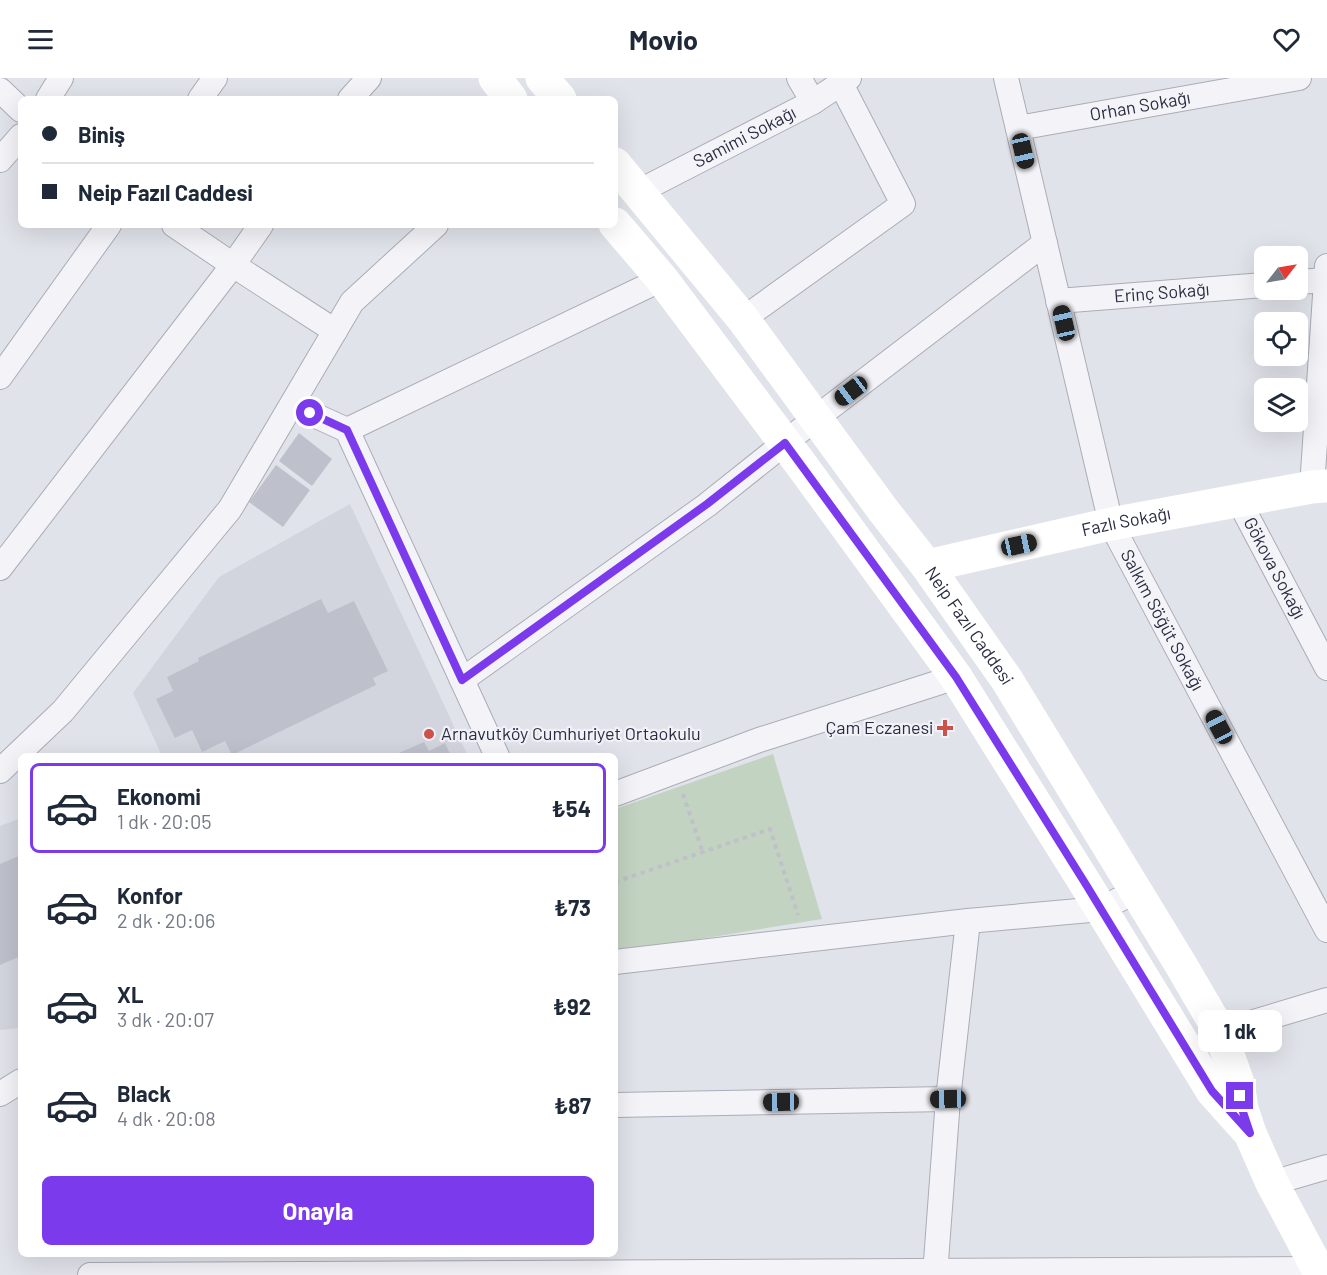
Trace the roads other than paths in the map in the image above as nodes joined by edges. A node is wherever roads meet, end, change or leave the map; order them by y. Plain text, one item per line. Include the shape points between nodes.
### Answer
1 (61, 78) edge
2 (215, 78) edge
3 (369, 78) edge
4 (495, 78) edge
5 (542, 78) edge
6 (799, 78) edge
7 (1006, 78) edge
8 (1299, 78) edge
9 (845, 81) edge
10 (0, 90) edge
11 (50, 96) edge
12 (202, 96) edge
13 (353, 96) edge
14 (509, 96) edge
15 (557, 96) edge
16 (813, 102) junction
17 (18, 107) edge
18 (1018, 128) junction
19 (18, 139) edge
20 (0, 160) edge
21 (618, 168) edge
22 (638, 192) junction
23 (107, 228) edge
24 (178, 228) edge
25 (259, 228) edge
26 (433, 228) edge
27 (618, 228) edge
28 (1045, 243) junction
29 (233, 266) junction
30 (1327, 273) edge
31 (662, 279) junction
32 (1308, 279) edge
33 (1254, 286) edge
34 (1058, 301) junction
35 (743, 319) junction
36 (335, 331) junction
37 (1324, 366) edge
38 (0, 377) edge
39 (292, 405) junction
40 (816, 418) junction
41 (347, 430) junction
42 (785, 443) junction
43 (1319, 487) edge
44 (1239, 501) junction
45 (1111, 524) junction
46 (927, 566) junction
47 (0, 568) edge
48 (1320, 641) edge
49 (1327, 668) edge
50 (956, 677) junction
51 (462, 680) junction
52 (19, 753) edge
53 (496, 753) edge
54 (18, 754) edge
55 (0, 771) edge
56 (618, 793) edge
57 (1136, 891) junction
58 (1101, 909) junction
59 (968, 921) junction
60 (1327, 930) edge
61 (618, 962) edge
62 (1327, 1000) edge
63 (1220, 1032) junction
64 (18, 1084) edge
65 (0, 1094) edge
66 (948, 1099) junction
67 (618, 1106) edge
68 (1250, 1133) junction
69 (1327, 1167) edge
70 (1272, 1183) junction
71 (304, 1267) edge
72 (1319, 1272) edge
73 (934, 1273) edge
74 (90, 1275) edge

1 - 11 street
2 - 12 street
3 - 13 street
4 - 14 main road
5 - 15 main road
6 - 16 street
7 - 18 street, Salkım Söğüt Sokağı
8 - 18 street, Orhan Sokağı
9 - 16 street, Samimi Sokağı
9 - 35 street via 903,204
10 - 17 street
16 - 22 street, Samimi Sokağı
18 - 28 street, Salkım Söğüt Sokağı
19 - 20 street
21 - 22 main road, Neip Fazıl Caddesi
22 - 35 main road, Neip Fazıl Caddesi
23 - 38 street
24 - 29 street
25 - 29 street
26 - 36 street via 352,302
27 - 31 main road
28 - 34 street, Salkım Söğüt Sokağı
28 - 40 street
29 - 36 street
29 - 47 street
30 - 32 street
30 - 37 street
31 - 41 street
31 - 42 main road
33 - 34 street, Erinç Sokağı
34 - 45 street, Salkım Söğüt Sokağı
35 - 40 main road, Neip Fazıl Caddesi
36 - 39 street
37 - 43 street
39 - 41 street
39 - 52 street via 230,509 63,711
40 - 42 street
40 - 46 main road, Neip Fazıl Caddesi
41 - 51 street
42 - 50 main road
42 - 51 street via 698,511
43 - 44 main road, Fazlı Sokağı
44 - 45 main road, Fazlı Sokağı
44 - 48 street, Gökova Sokağı
45 - 46 main road, Fazlı Sokağı
45 - 60 street, Salkım Söğüt Sokağı
46 - 57 main road, Neip Fazıl Caddesi via 1007,680
48 - 49 street, Gökova Sokağı
50 - 56 street via 759,740
50 - 58 main road
51 - 53 street
54 - 55 street
57 - 58 street
57 - 63 main road, Neip Fazıl Caddesi
58 - 59 street
58 - 68 main road via 1212,1091
59 - 61 street
59 - 66 street
62 - 63 street
63 - 68 main road, Neip Fazıl Caddesi
64 - 65 street
66 - 67 street
66 - 73 street
68 - 70 main road
69 - 70 street
70 - 72 main road
71 - 73 street
71 - 74 street
72 - 73 street

